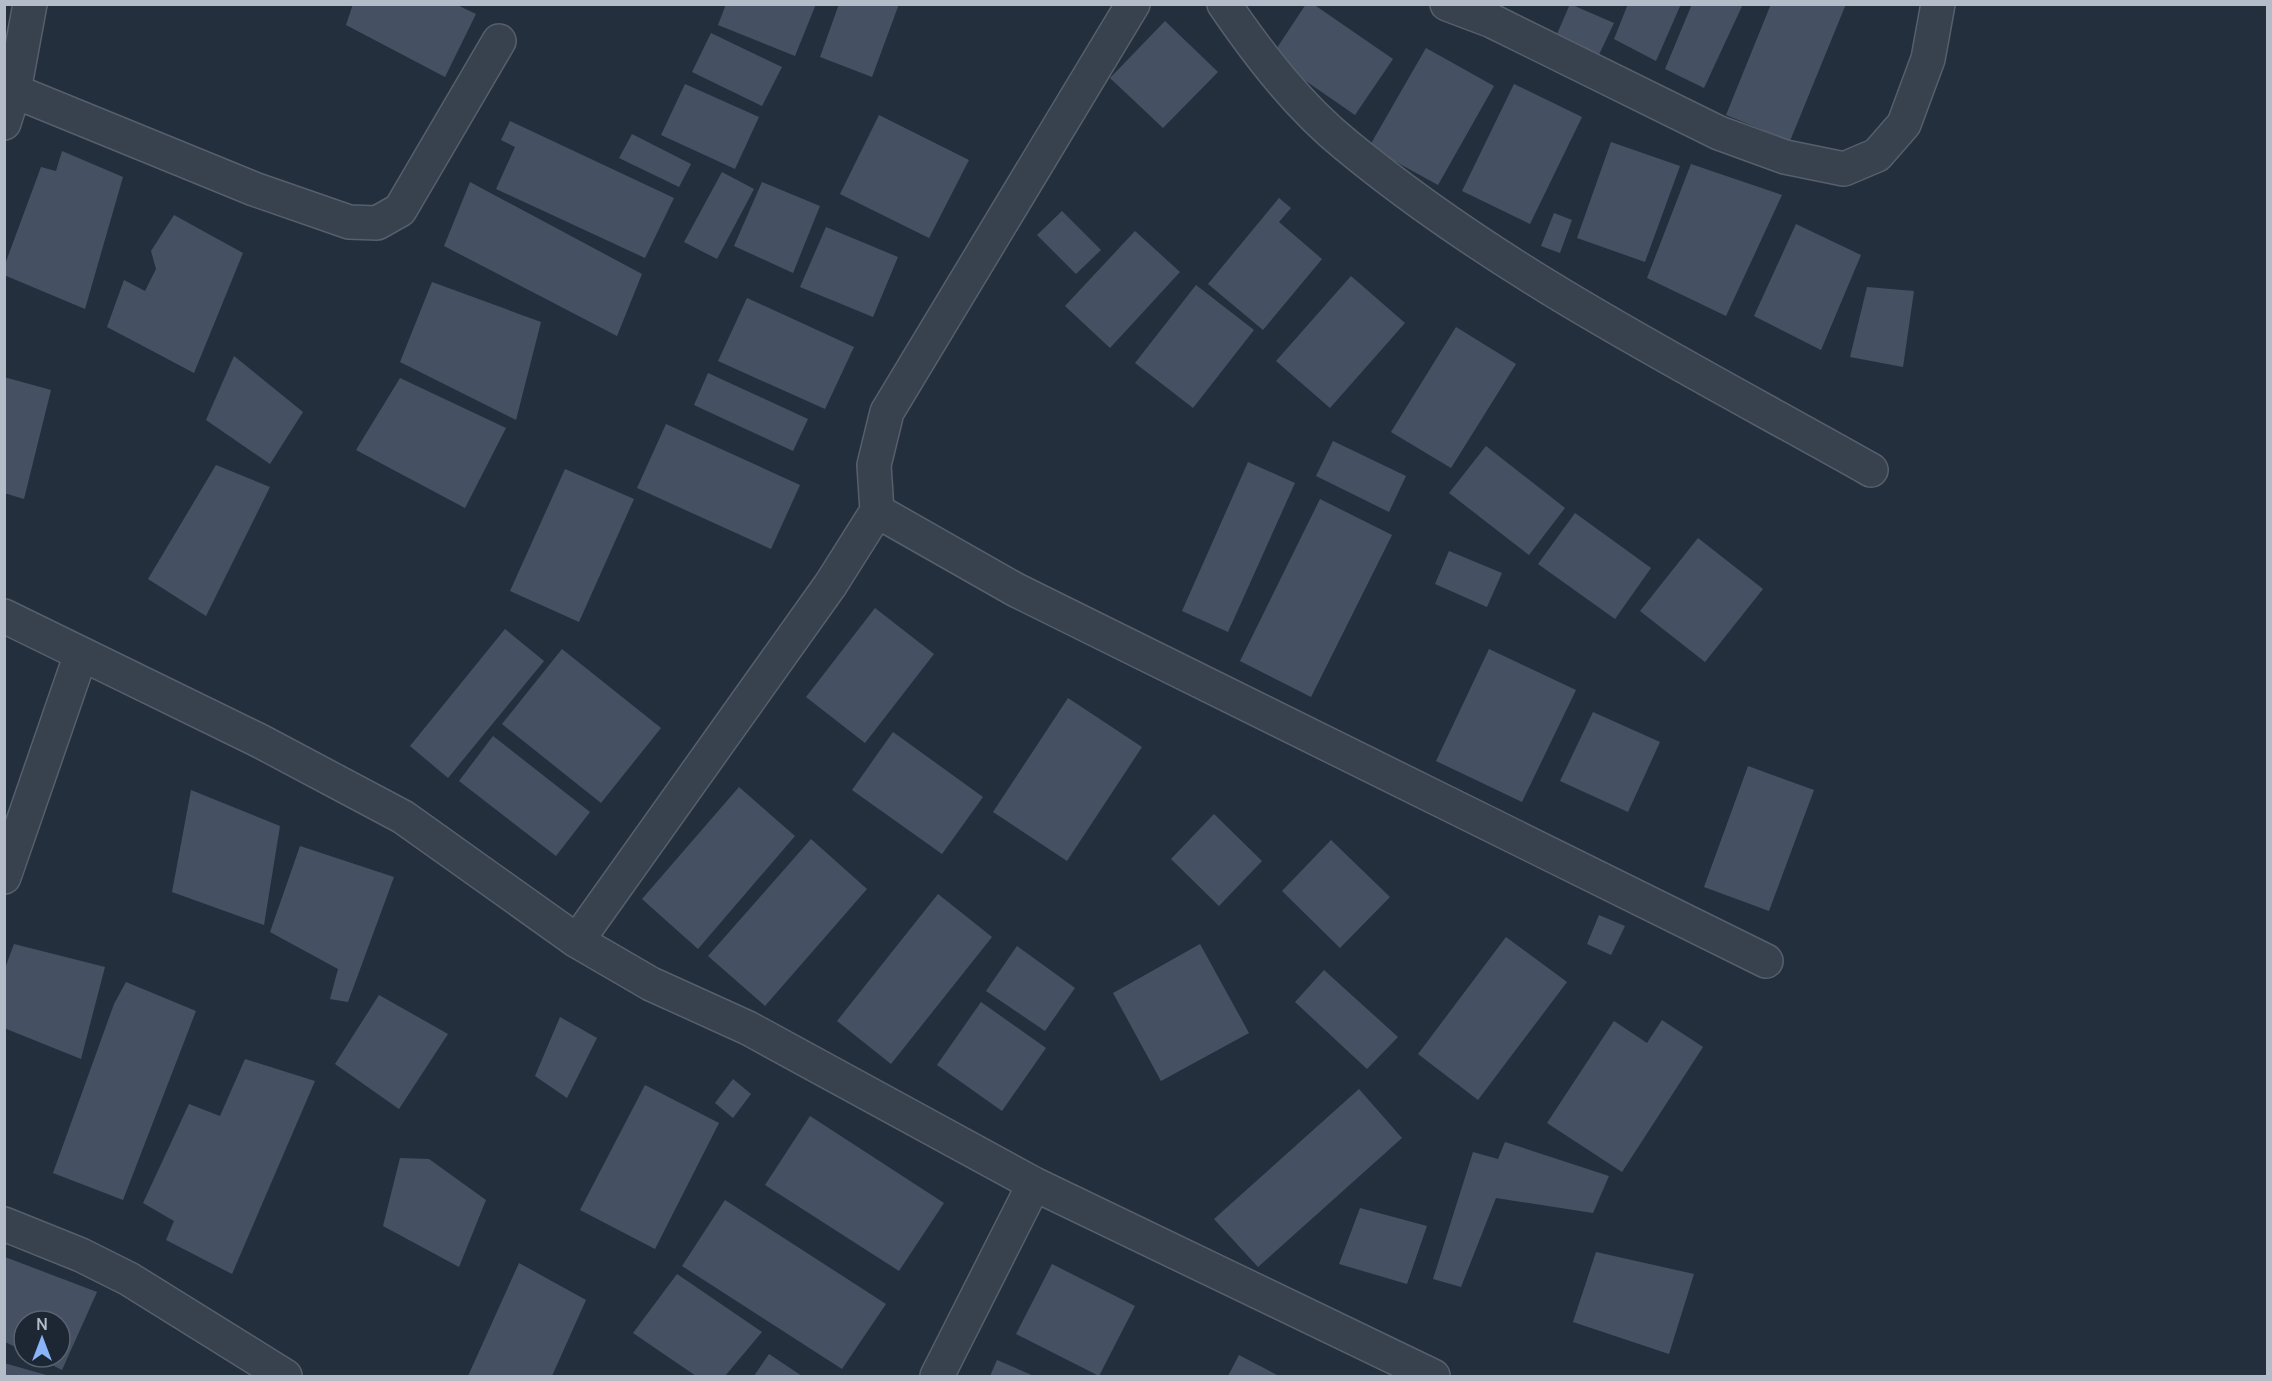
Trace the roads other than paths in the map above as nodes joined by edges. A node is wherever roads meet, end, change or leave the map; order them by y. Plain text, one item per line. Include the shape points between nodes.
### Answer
1 (30, 4) edge
2 (1133, 4) edge
3 (1224, 4) edge
4 (1447, 4) edge
5 (1938, 4) edge
6 (499, 41) dead end
7 (14, 91) junction
8 (4, 123) edge
9 (1871, 470) dead end
10 (878, 510) junction
11 (4, 616) edge
12 (81, 654) junction
13 (4, 877) edge
14 (577, 941) junction
15 (1766, 961) dead end
16 (1034, 1184) junction
17 (4, 1224) edge
18 (285, 1377) edge
19 (937, 1377) edge
20 (1433, 1377) edge

1 - 7 street
2 - 10 street via 887,412 874,465
3 - 9 street via 1284,84 1344,144 1447,221 1584,308
4 - 5 street via 1492,21 1719,133 1785,158 1844,169 1877,155 1904,124 1928,59
6 - 7 street via 400,210 377,223 349,222 254,189
7 - 8 street
10 - 14 street via 831,584
10 - 15 street via 1016,590
11 - 12 street
12 - 13 street
12 - 14 street via 260,741 403,817
14 - 16 street via 651,984 748,1028
16 - 19 street
16 - 20 street
17 - 18 street via 81,1255 129,1280

